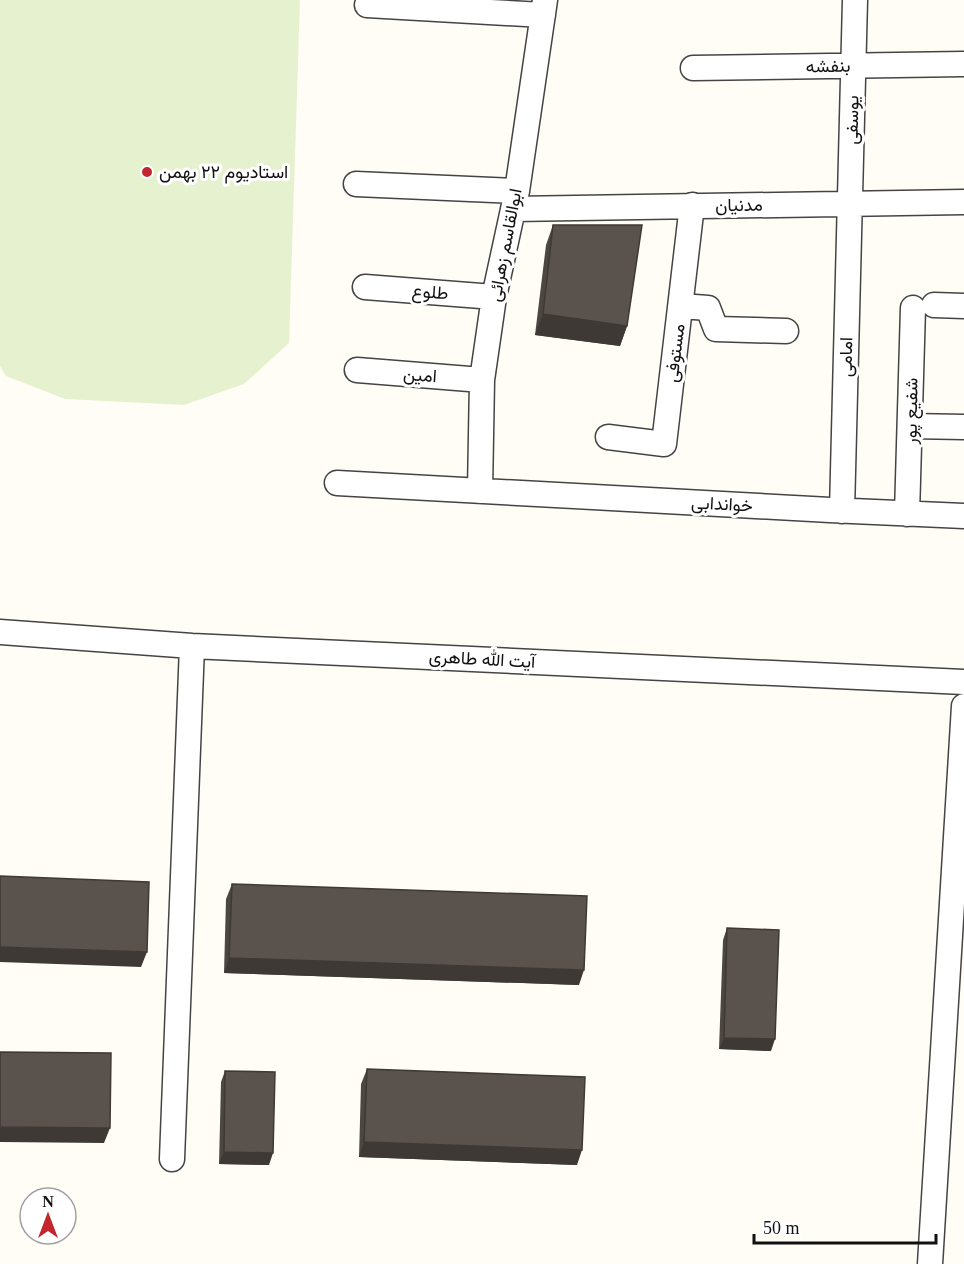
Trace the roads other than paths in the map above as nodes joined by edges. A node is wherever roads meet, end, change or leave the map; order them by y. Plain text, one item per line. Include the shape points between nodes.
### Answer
1 (855, 0) edge
2 (367, 5) dead end
3 (544, 8) edge
4 (964, 64) edge
5 (854, 66) junction
6 (693, 68) dead end
7 (356, 184) dead end
8 (515, 200) junction
9 (964, 202) edge
10 (850, 203) junction
11 (692, 205) junction
12 (365, 288) dead end
13 (494, 297) junction
14 (681, 306) junction
15 (964, 306) edge
16 (786, 331) dead end
17 (357, 370) dead end
18 (482, 380) junction
19 (910, 426) junction
20 (964, 427) edge
21 (608, 437) dead end
22 (337, 483) dead end
23 (480, 491) junction
24 (842, 511) junction
25 (907, 514) junction
26 (964, 516) edge
27 (0, 632) edge
28 (192, 646) junction
29 (964, 682) edge
30 (964, 706) edge
31 (172, 1159) dead end
32 (930, 1264) edge

1 - 5 street, یوسفی
2 - 3 street
3 - 8 street, ابوالقاسم زهرائی
4 - 5 street, بنفشه
5 - 6 street, بنفشه
5 - 10 street, یوسفی
7 - 8 street, مدنیان
8 - 11 street, مدنیان
8 - 13 street, ابوالقاسم زهرائی
9 - 10 street, مدنیان
10 - 11 street, مدنیان
10 - 24 street, امامی
11 - 14 street, مستوفی
12 - 13 street, طلوع
13 - 18 street, ابوالقاسم زهرائی
14 - 16 street via 708,308 716,330
14 - 21 street, مستوفی via 664,444
15 - 19 street, شفیع پور via 923,307
17 - 18 street, امین
18 - 23 street, ابوالقاسم زهرائی
19 - 20 street
19 - 25 street, شفیع پور
22 - 23 street, خواندابی
23 - 24 street, خواندابی
24 - 25 street, خواندابی
25 - 26 street, خواندابی
27 - 28 street, آیت الله طاهری
28 - 29 street, آیت الله طاهری
28 - 31 street
30 - 32 street

